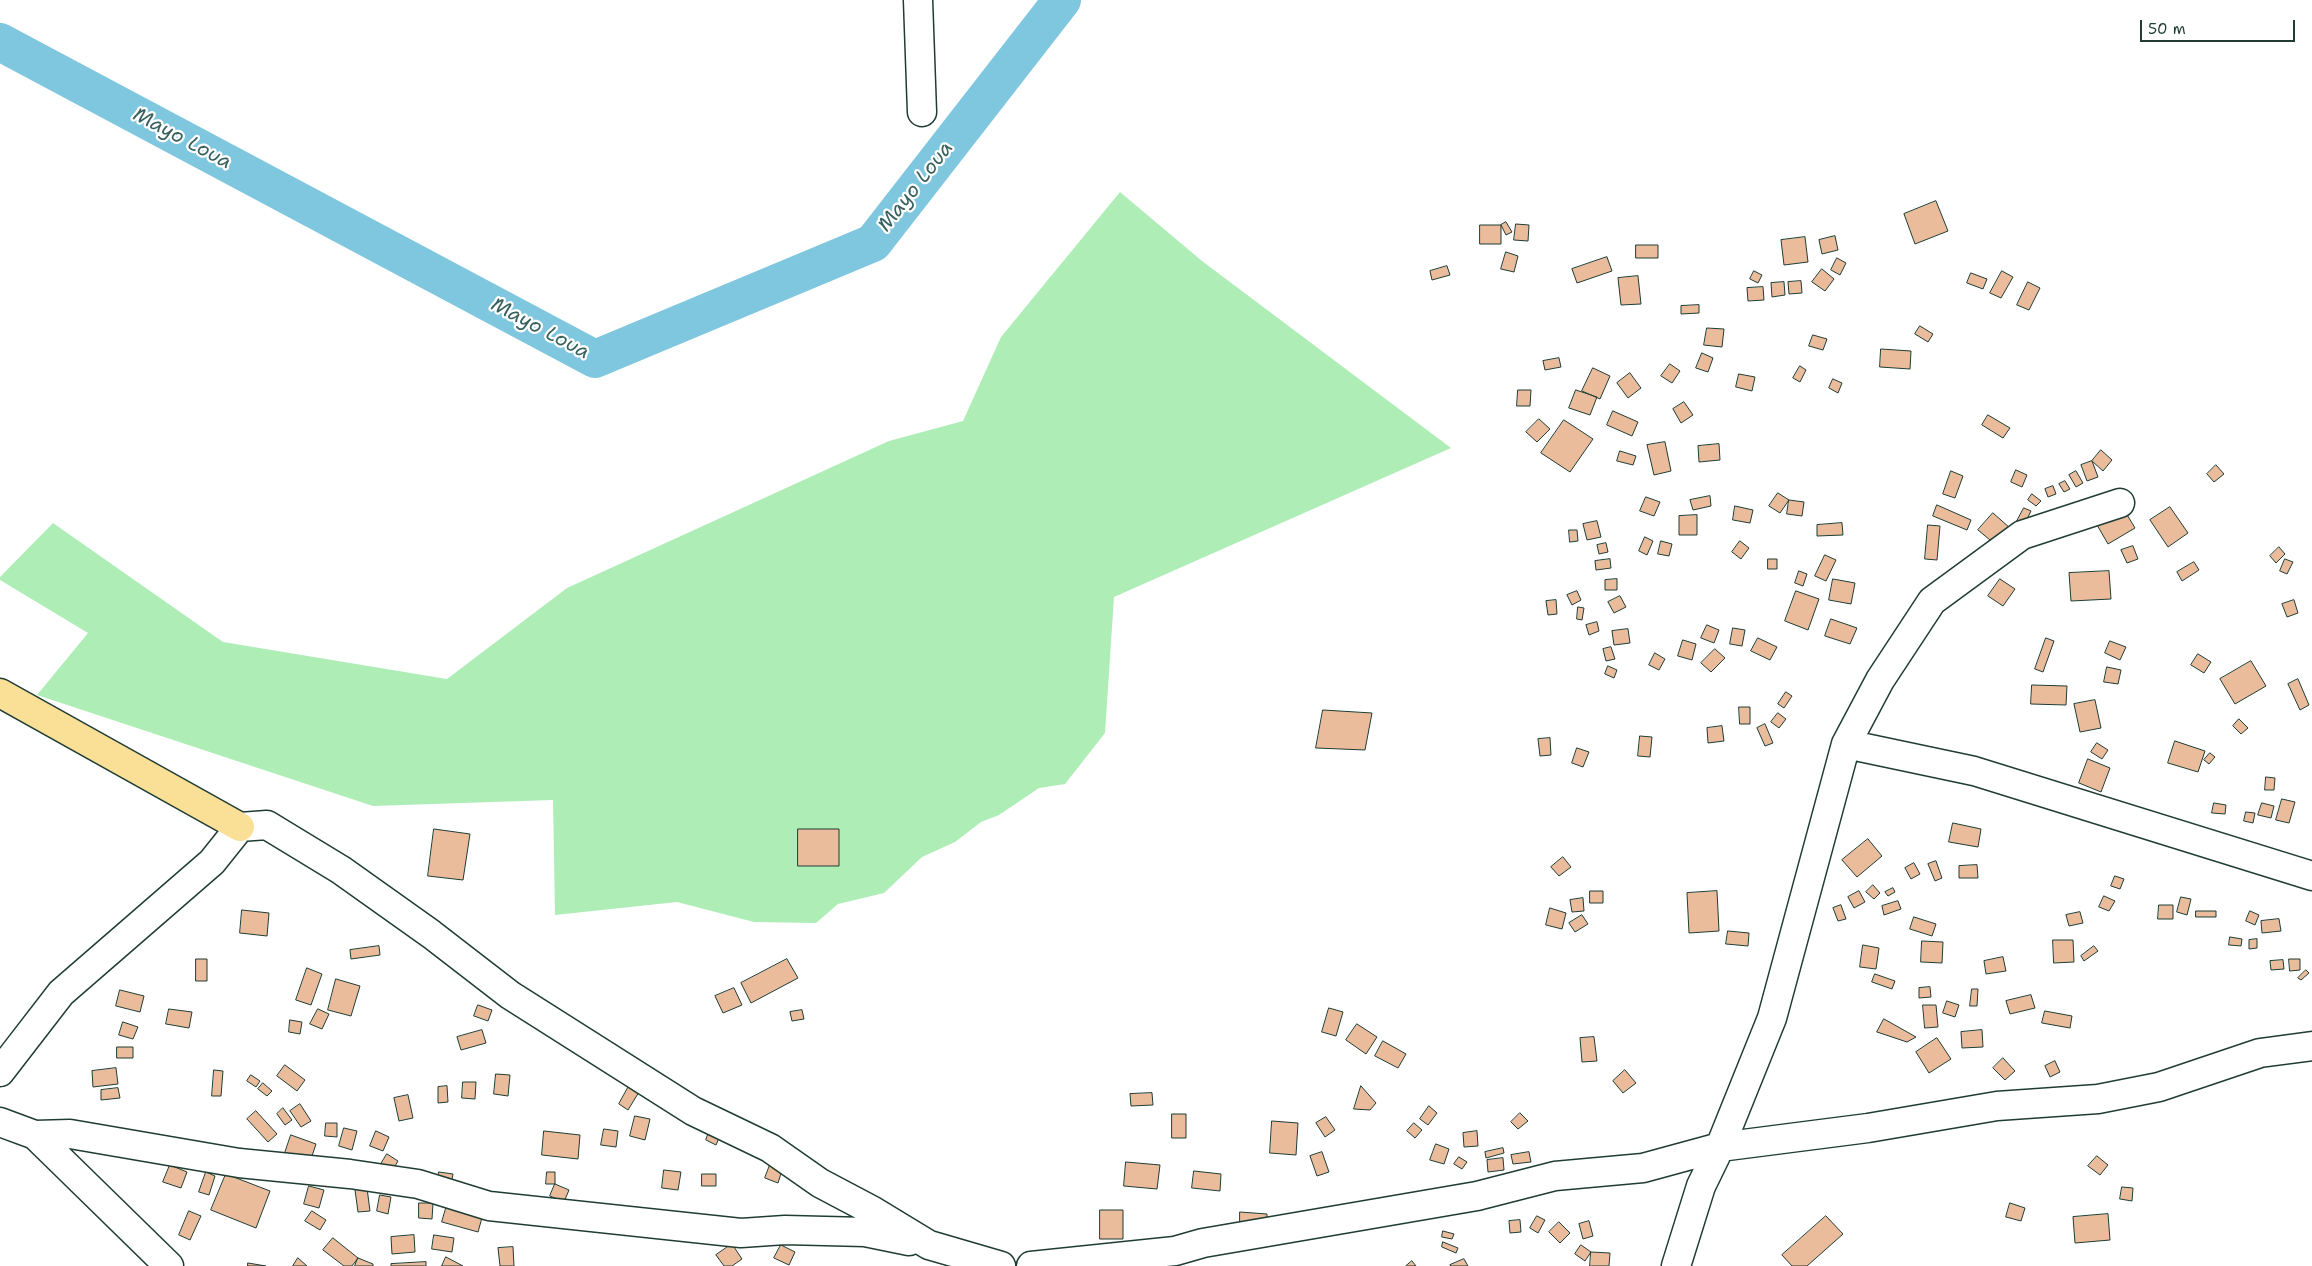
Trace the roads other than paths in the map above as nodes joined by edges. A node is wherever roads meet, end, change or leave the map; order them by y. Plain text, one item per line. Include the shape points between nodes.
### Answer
1 (918, 0) edge
2 (922, 112) dead end
3 (2120, 503) dead end
4 (0, 693) edge
5 (1846, 744) junction
6 (240, 827) junction
7 (2312, 876) edge
8 (2312, 1046) edge
9 (0, 1072) edge
10 (0, 1122) edge
11 (35, 1135) junction
12 (1720, 1147) junction
13 (928, 1245) junction
14 (168, 1266) edge
15 (1001, 1266) edge
16 (1031, 1266) edge
17 (1676, 1266) edge

1 - 2 street
3 - 5 street via 2022,535 1932,600 1880,680
4 - 6 main road
5 - 7 street via 1974,772
5 - 12 street via 1772,1018
6 - 9 street via 212,862 61,993
6 - 13 street via 268,825 341,870 510,995 693,1110 770,1148 820,1183
8 - 12 street via 2260,1053 2159,1086 2098,1098 1997,1106 1868,1128
10 - 11 street
11 - 13 street via 70,1134 239,1163 418,1184 489,1206 741,1233 785,1230 866,1232
11 - 14 street
12 - 16 street via 1643,1168 1555,1176 1477,1196 1203,1243 1175,1251
12 - 17 street via 1701,1186
13 - 15 street

